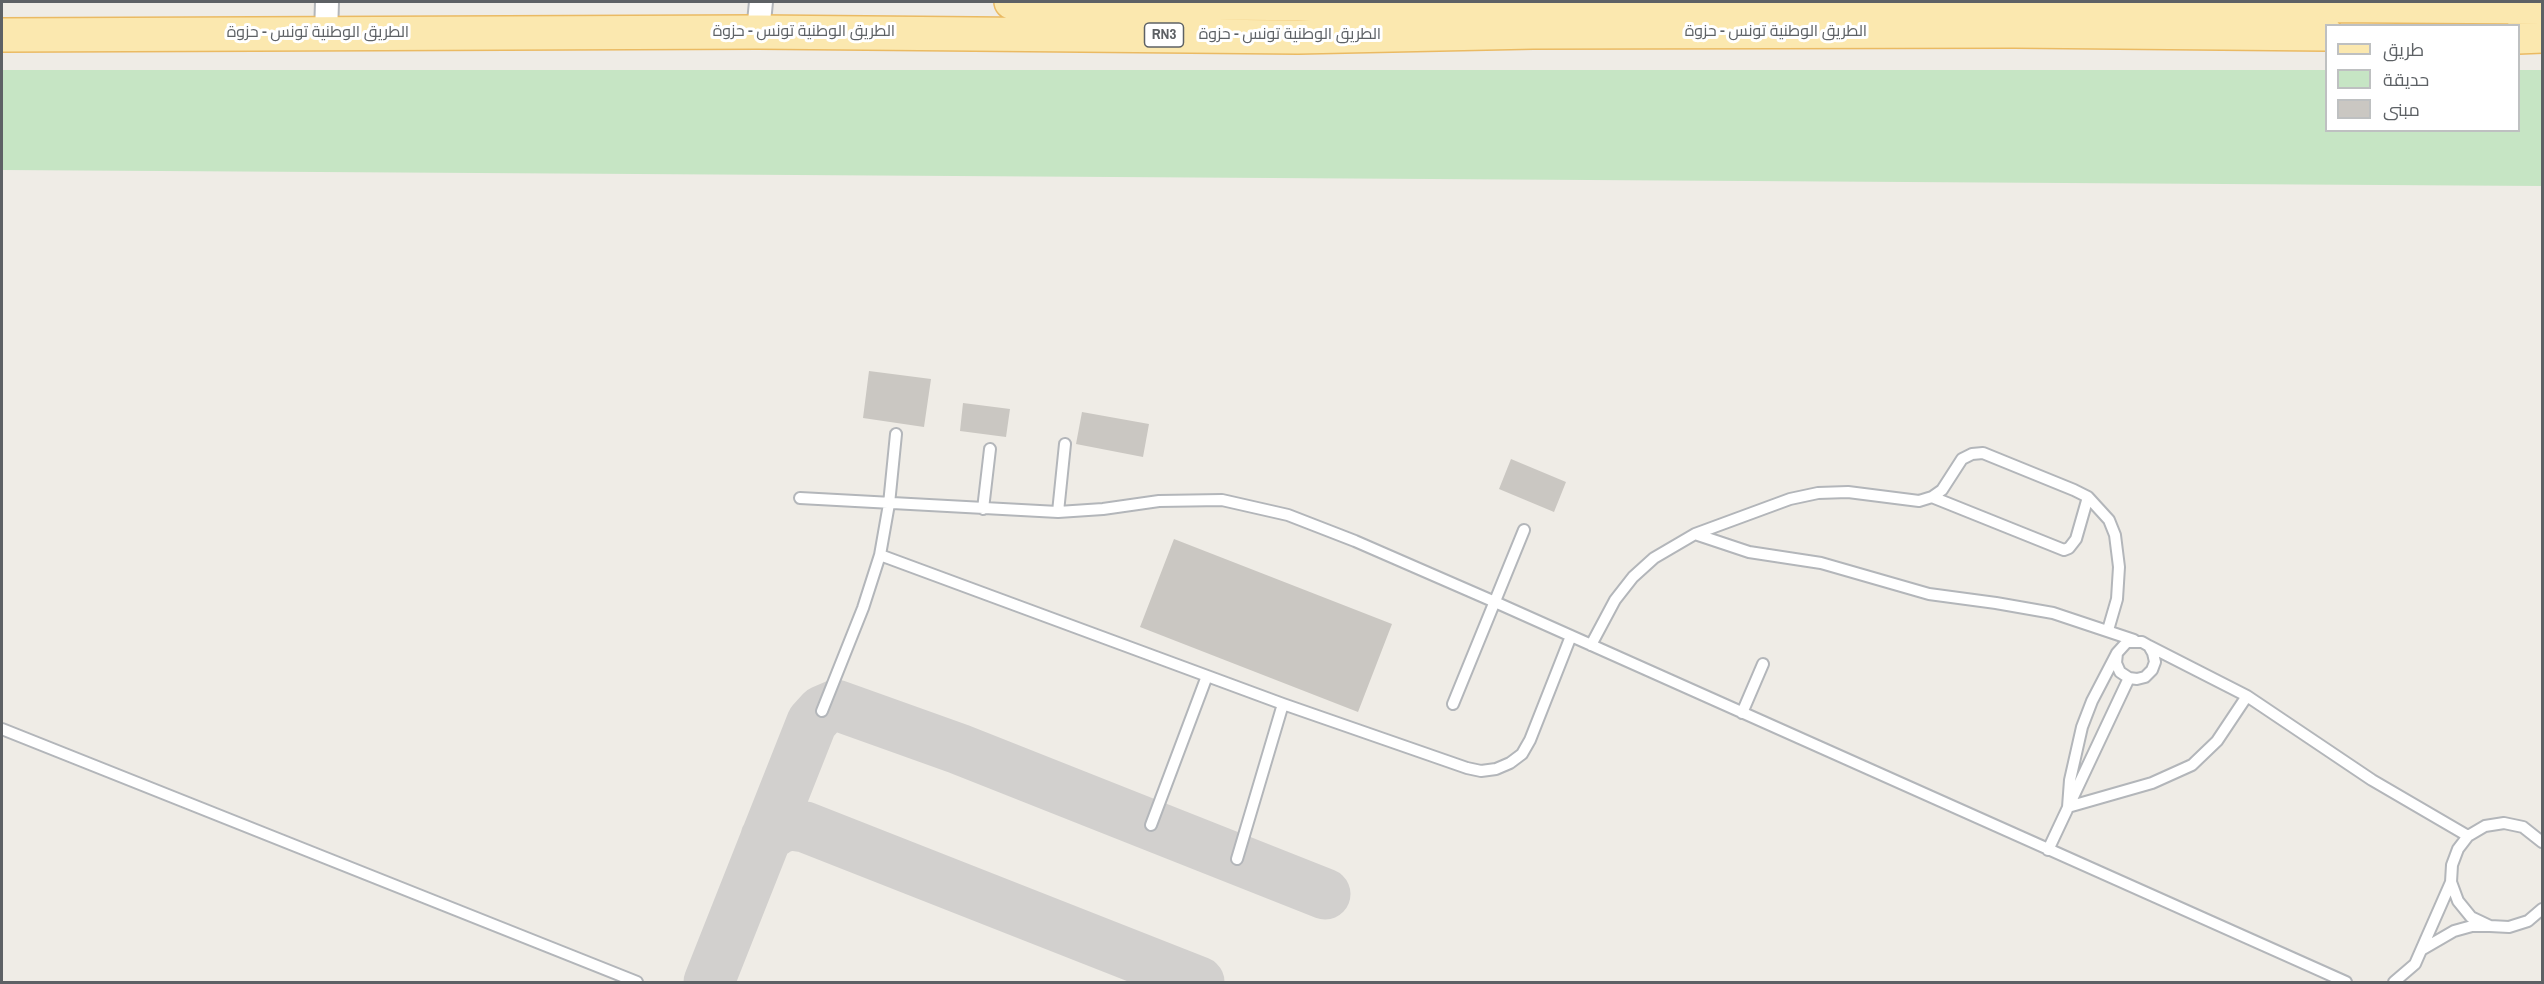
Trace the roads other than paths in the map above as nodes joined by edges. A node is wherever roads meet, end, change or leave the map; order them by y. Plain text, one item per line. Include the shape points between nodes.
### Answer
1 (327, 2) edge
2 (1011, 2) edge
3 (1330, 2) edge
4 (2542, 7) edge
5 (1970, 12) edge
6 (1534, 13) edge
7 (759, 17) edge
8 (326, 34) junction
9 (2325, 34) edge
10 (2, 35) edge
11 (1328, 36) junction
12 (2542, 36) edge
13 (2520, 37) edge
14 (896, 434) dead end
15 (1065, 444) dead end
16 (990, 449) dead end
17 (1932, 497) junction
18 (2088, 497) junction
19 (800, 498) dead end
20 (889, 504) junction
21 (983, 509) junction
22 (1058, 512) junction
23 (1524, 530) dead end
24 (1695, 534) junction
25 (880, 555) junction
26 (1495, 602) junction
27 (2108, 630) junction
28 (1571, 636) junction
29 (2134, 640) junction
30 (1591, 645) junction
31 (2148, 646) junction
32 (2117, 653) junction
33 (1763, 664) dead end
34 (1207, 676) junction
35 (2129, 678) junction
36 (2247, 696) junction
37 (1283, 704) junction
38 (1453, 704) dead end
39 (822, 711) dead end
40 (1742, 712) junction
41 (2, 729) edge
42 (2068, 807) junction
43 (1151, 825) dead end
44 (2468, 836) junction
45 (2541, 836) edge
46 (2048, 850) junction
47 (1237, 859) dead end
48 (2451, 882) junction
49 (2542, 909) edge
50 (2490, 926) junction
51 (2422, 949) junction
52 (637, 982) edge
53 (2346, 982) edge
54 (2394, 982) edge

1 - 8 street
2 - 3 main road, الطريق الوطنية تونس - حزوة / RN3
3 - 6 main road, الطريق الوطنية تونس - حزوة / RN3
3 - 11 street
4 - 5 main road, الطريق الوطنية تونس - حزوة / RN3
5 - 6 main road, الطريق الوطنية تونس - حزوة / RN3
5 - 9 main road, الطريق الوطنية تونس - حزوة / RN3
6 - 11 main road, الطريق الوطنية تونس - حزوة / RN3
7 - 8 main road, الطريق الوطنية تونس - حزوة / RN3
7 - 11 main road, الطريق الوطنية تونس - حزوة / RN3
8 - 10 main road, الطريق الوطنية تونس - حزوة / RN3
12 - 13 main road
14 - 20 lane
15 - 22 lane
16 - 21 lane
17 - 18 lane via 1942,490 1962,459 1983,453
17 - 18 lane via 2064,550 2074,545
17 - 24 lane via 1907,501 1848,492 1818,493 1771,505
18 - 27 lane via 2109,520 2118,550 2118,591
19 - 20 lane
20 - 21 lane
20 - 25 lane
21 - 22 lane
22 - 26 lane via 1190,499 1253,506 1322,527
23 - 26 lane
24 - 27 lane via 1749,552 1821,563 1929,594 2025,607
24 - 30 lane via 1654,558 1633,577 1615,600
25 - 34 lane
25 - 39 lane
26 - 28 lane
26 - 38 lane
27 - 29 lane
28 - 30 lane
28 - 37 lane via 1530,741 1522,754 1496,769 1467,768
29 - 31 lane
29 - 32 lane
30 - 40 lane
31 - 35 lane via 2155,662 2152,670 2145,677
31 - 36 lane
32 - 35 lane via 2120,672
32 - 42 lane via 2082,727
33 - 40 lane
34 - 37 lane
34 - 43 lane
35 - 42 lane
36 - 42 lane via 2217,741 2192,765 2152,783
36 - 44 lane via 2361,773
37 - 47 lane
40 - 46 lane
41 - 52 lane
42 - 46 lane
44 - 45 lane via 2485,826 2504,823
44 - 48 lane via 2452,865
46 - 53 lane
48 - 50 lane via 2458,901 2471,917
48 - 51 lane
49 - 50 lane via 2528,921 2509,927
50 - 51 lane via 2454,931
51 - 54 lane via 2415,964

